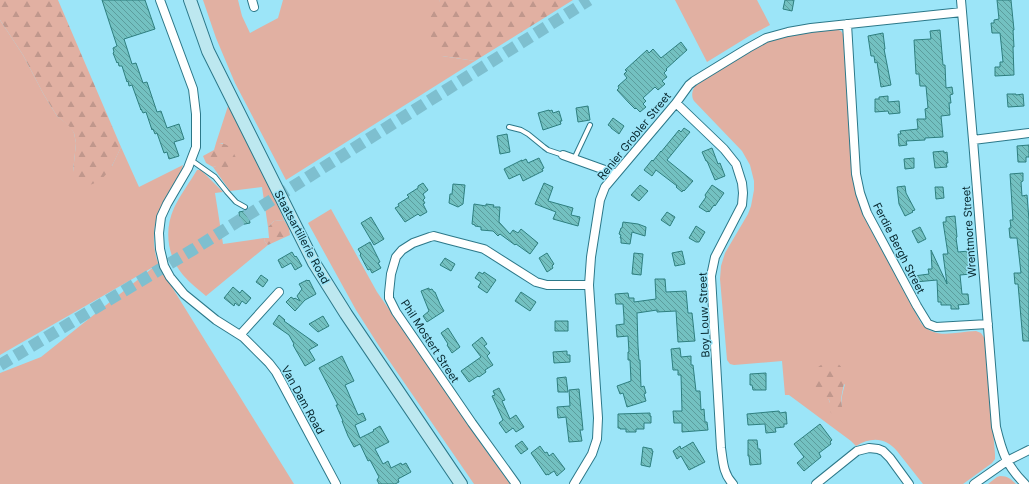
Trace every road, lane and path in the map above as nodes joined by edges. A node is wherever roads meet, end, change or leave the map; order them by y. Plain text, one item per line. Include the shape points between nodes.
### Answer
1 (160, 0) edge
2 (190, 0) edge
3 (961, 0) edge
4 (962, 12) junction
5 (847, 24) junction
6 (676, 103) junction
7 (590, 125) dead end
8 (510, 127) dead end
9 (1029, 132) edge
10 (973, 140) junction
11 (563, 155) joint
12 (574, 159) junction
13 (191, 160) junction
14 (616, 174) junction
15 (245, 207) dead end
16 (589, 285) junction
17 (279, 292) dead end
18 (988, 324) junction
19 (240, 335) junction
20 (1029, 450) edge
21 (1007, 461) junction
22 (461, 482) edge
23 (336, 484) edge
24 (516, 484) edge
25 (574, 484) edge
26 (733, 484) edge
27 (816, 484) edge
28 (909, 484) edge
29 (974, 484) edge
30 (1025, 484) edge

1 - 13 street via 193,89 196,147
2 - 22 street, Staatsartillerie Road via 208,51 314,263
3 - 4 street, Wrentmore Street
4 - 5 street, Renier Grobler Street
4 - 10 street, Wrentmore Street
5 - 6 street, Renier Grobler Street via 796,30 766,38 694,81
5 - 18 street, Ferdie Bergh Street via 856,174 867,213 928,324 936,327
6 - 14 street, Renier Grobler Street
6 - 26 street, Boy Louw Street via 724,149 736,164 742,183 742,205 715,257 711,276 724,470
7 - 12 lane
8 - 11 lane via 528,134 548,150
9 - 10 street
10 - 18 street, Wrentmore Street
11 - 12 street
12 - 14 street
13 - 15 lane via 215,177 236,202
13 - 19 street, Van Dam Road via 161,218 159,233 164,266 184,294 216,320
14 - 16 street, Renier Grobler Street via 605,187 600,200
16 - 24 street, Phil Mostert Street via 541,284 484,249 434,236 413,243 396,257 389,293 396,312
16 - 25 street, Renier Grobler Street via 598,439
17 - 19 street
18 - 21 street, Wrentmore Street via 996,427
19 - 23 street, Van Dam Road via 276,372
20 - 21 street
21 - 29 street
21 - 30 street, Wrentmore Street
27 - 28 street via 857,451 869,448 878,449 890,458

